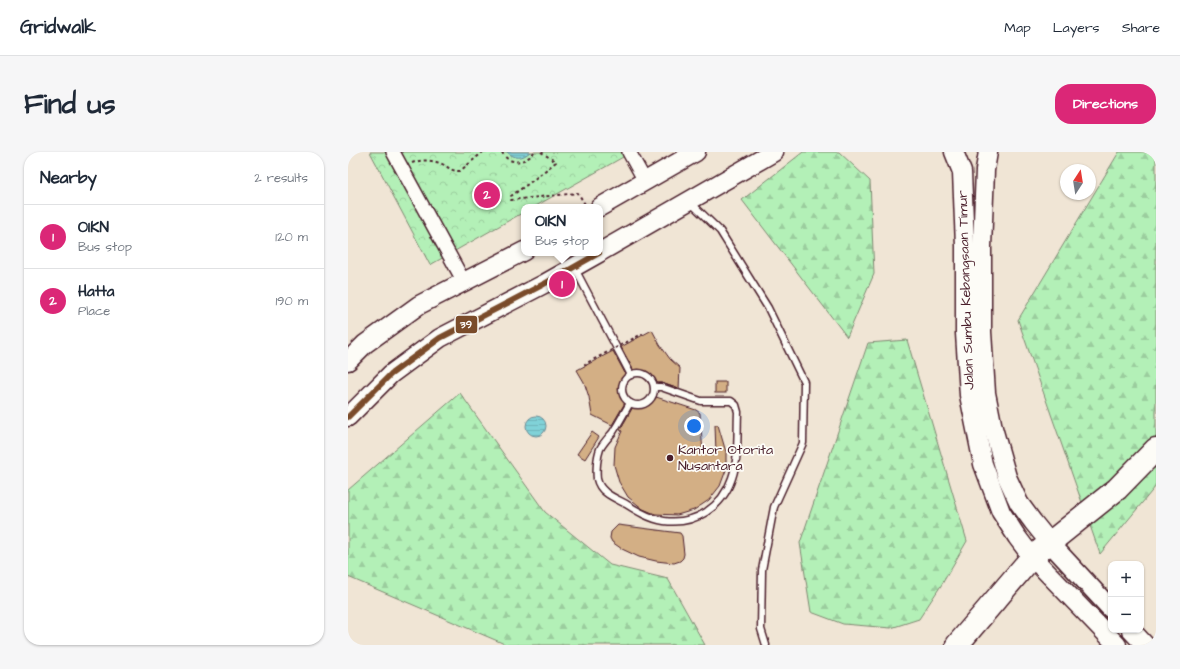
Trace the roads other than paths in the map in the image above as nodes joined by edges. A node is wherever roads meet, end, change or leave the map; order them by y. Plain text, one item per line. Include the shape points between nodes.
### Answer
1 (393, 152) edge
2 (629, 152) edge
3 (696, 152) edge
4 (774, 152) edge
5 (954, 152) edge
6 (988, 152) edge
7 (645, 181) junction
8 (689, 201) junction
9 (603, 205) edge
10 (603, 251) edge
11 (521, 252) edge
12 (594, 256) edge
13 (574, 267) junction
14 (464, 282) junction
15 (348, 361) edge
16 (631, 375) junction
17 (654, 388) junction
18 (630, 403) junction
19 (348, 417) edge
20 (1156, 449) edge
21 (1050, 543) junction
22 (1032, 557) junction
23 (1108, 606) edge
24 (1134, 633) edge
25 (766, 645) edge
26 (957, 645) edge
27 (1117, 645) edge
28 (1145, 645) edge

1 - 14 street
2 - 7 street
3 - 7 street
4 - 8 street
5 - 22 street, Jalan Sumbu Kebangsaan Timur via 962,172 965,332 969,395 976,436 983,464 1001,512
6 - 21 street, Jalan Sumbu Kebangsaan Timur via 982,247 982,332 986,393 1007,477 1019,503
7 - 9 street
8 - 10 street
8 - 25 lane via 720,230 768,308 804,382 803,443 774,507 762,570 760,629
11 - 14 street
12 - 13 street
13 - 16 lane
13 - 19 street via 440,338 391,374
14 - 15 street via 419,305 366,344
16 - 17 lane via 646,375
16 - 18 lane via 624,380 622,389 624,397
17 - 18 lane via 647,403
17 - 18 lane via 661,387 700,401 731,401 736,406 736,464 732,478 725,494 714,507 701,516 681,522 663,521 642,514 602,490 597,465 600,449
20 - 21 highway via 1118,489
21 - 22 highway
21 - 23 street, Jalan Sumbu Kebangsaan Timur
22 - 26 highway
22 - 27 street, Jalan Sumbu Kebangsaan Timur
24 - 28 street

